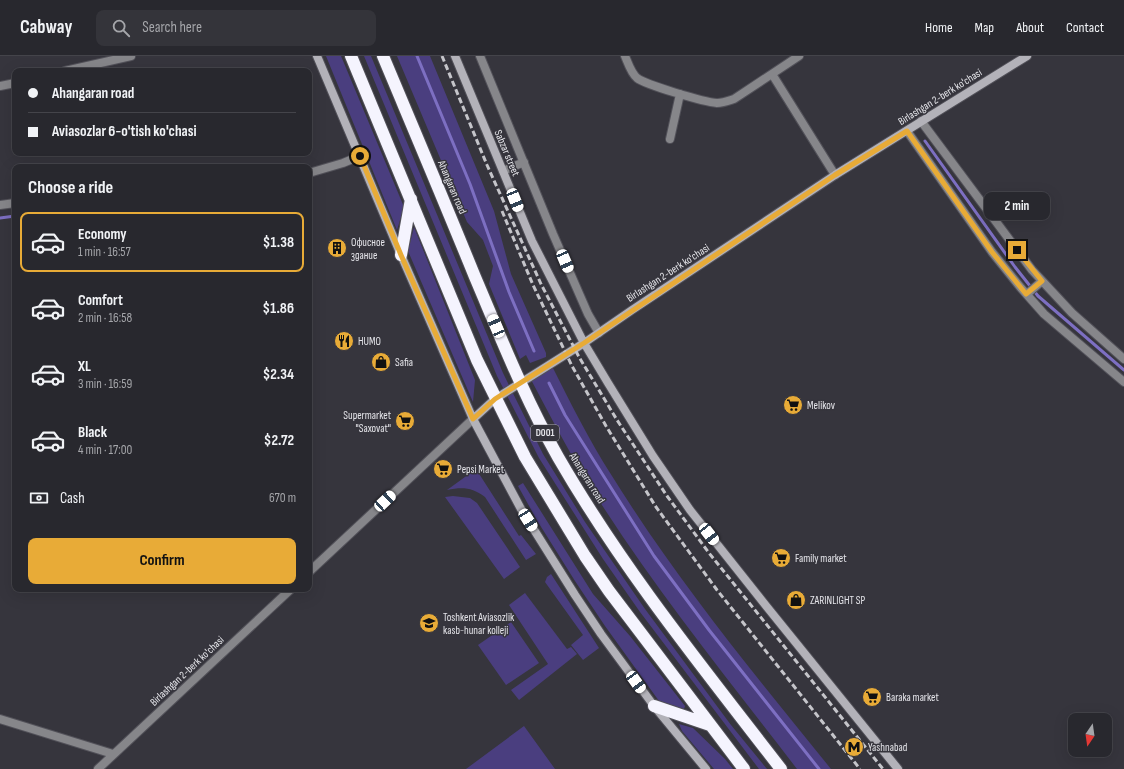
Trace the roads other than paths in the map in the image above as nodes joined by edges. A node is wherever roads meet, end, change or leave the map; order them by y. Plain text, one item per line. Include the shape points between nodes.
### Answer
1 (131, 56) edge
2 (317, 56) edge
3 (351, 56) edge
4 (383, 56) edge
5 (455, 56) edge
6 (480, 56) edge
7 (625, 56) edge
8 (799, 56) edge
9 (1027, 56) edge
10 (78, 68) edge
11 (772, 74) junction
12 (12, 83) edge
13 (0, 86) edge
14 (680, 94) junction
15 (921, 121) junction
16 (907, 131) junction
17 (670, 139) dead end
18 (360, 156) junction
19 (524, 162) junction
20 (503, 171) junction
21 (312, 172) edge
22 (835, 175) junction
23 (411, 199) junction
24 (12, 204) edge
25 (0, 205) edge
26 (401, 255) junction
27 (1039, 283) junction
28 (1028, 293) junction
29 (598, 333) junction
30 (584, 343) junction
31 (1124, 359) edge
32 (1124, 382) edge
33 (520, 383) junction
34 (495, 399) junction
35 (473, 419) junction
36 (312, 569) edge
37 (288, 592) edge
38 (654, 706) junction
39 (0, 719) edge
40 (710, 725) junction
41 (113, 754) junction
42 (98, 769) edge
43 (706, 769) edge
44 (744, 769) edge
45 (782, 769) edge
46 (898, 769) edge

1 - 10 street
2 - 18 street
3 - 23 highway, D001
4 - 33 highway, Ahangaran road / D001
5 - 20 street, Sabzar street
6 - 19 street
7 - 14 street via 637,78
8 - 11 street
9 - 15 street, Birlashgan 2-berk ko'chasi
11 - 14 street via 724,103
11 - 22 street
12 - 13 street
14 - 17 street
15 - 16 street, Birlashgan 2-berk ko'chasi
15 - 27 street
16 - 22 street, Birlashgan 2-berk ko'chasi
16 - 28 street via 992,252
18 - 21 street
18 - 26 street
19 - 20 street
19 - 29 street
20 - 30 street, Sabzar street via 536,248
22 - 29 street, Birlashgan 2-berk ko'chasi
23 - 26 highway
23 - 34 highway, D001
24 - 25 street
26 - 35 street
27 - 28 street
27 - 31 street
28 - 32 street via 1044,314
29 - 30 street, Birlashgan 2-berk ko'chasi
30 - 33 street, Birlashgan 2-berk ko'chasi
30 - 46 street, Sabzar street via 653,456 690,510
33 - 34 street, Birlashgan 2-berk ko'chasi
33 - 45 highway, Ahangaran road / D001 via 558,456 615,547 662,613
34 - 35 street, Birlashgan 2-berk ko'chasi
34 - 40 highway, D001 via 525,457 585,556
35 - 36 street, Birlashgan 2-berk ko'chasi
35 - 38 street via 521,508 575,595 600,634
37 - 41 street, Birlashgan 2-berk ko'chasi
38 - 40 highway
38 - 43 street
39 - 41 street
40 - 44 highway, D001
41 - 42 street, Birlashgan 2-berk ko'chasi

